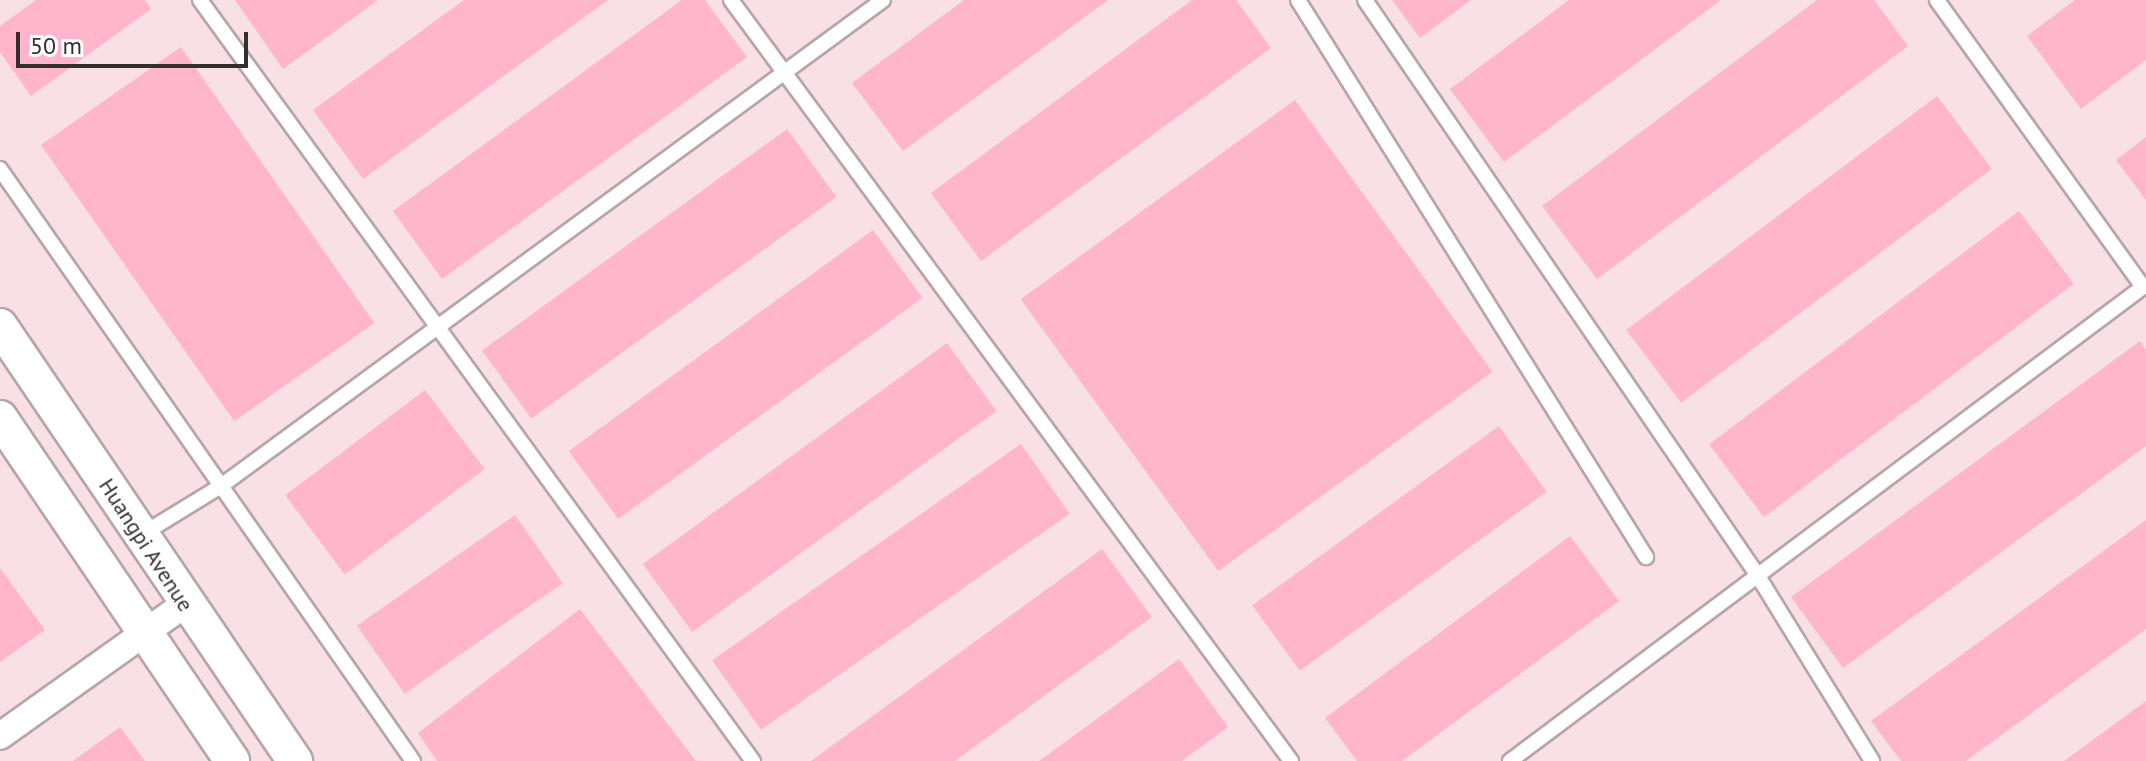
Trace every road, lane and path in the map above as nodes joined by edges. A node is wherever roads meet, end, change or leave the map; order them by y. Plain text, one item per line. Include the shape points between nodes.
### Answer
1 (200, 0) edge
2 (731, 0) edge
3 (883, 0) edge
4 (1298, 0) edge
5 (1365, 0) edge
6 (1937, 0) edge
7 (783, 72) junction
8 (0, 169) edge
9 (2145, 287) edge
10 (0, 326) edge
11 (437, 326) junction
12 (0, 418) edge
13 (221, 486) junction
14 (141, 535) junction
15 (1646, 557) dead end
16 (1756, 573) junction
17 (185, 604) junction
18 (142, 631) junction
19 (0, 736) edge
20 (232, 761) edge
21 (295, 761) edge
22 (413, 761) edge
23 (753, 761) edge
24 (1291, 761) edge
25 (1510, 761) edge
26 (1872, 761) edge

1 - 11 lane
2 - 7 lane
3 - 7 lane
4 - 15 lane
5 - 16 lane
6 - 9 lane
7 - 11 lane
7 - 24 lane
8 - 13 lane
9 - 16 lane
10 - 14 street, Huangpi Avenue
11 - 13 lane
11 - 23 lane
12 - 18 street
13 - 14 lane
13 - 22 lane
14 - 17 street, Huangpi Avenue
16 - 25 lane
16 - 26 lane
17 - 18 street
17 - 21 street, Huangpi Avenue
18 - 19 street
18 - 20 street

